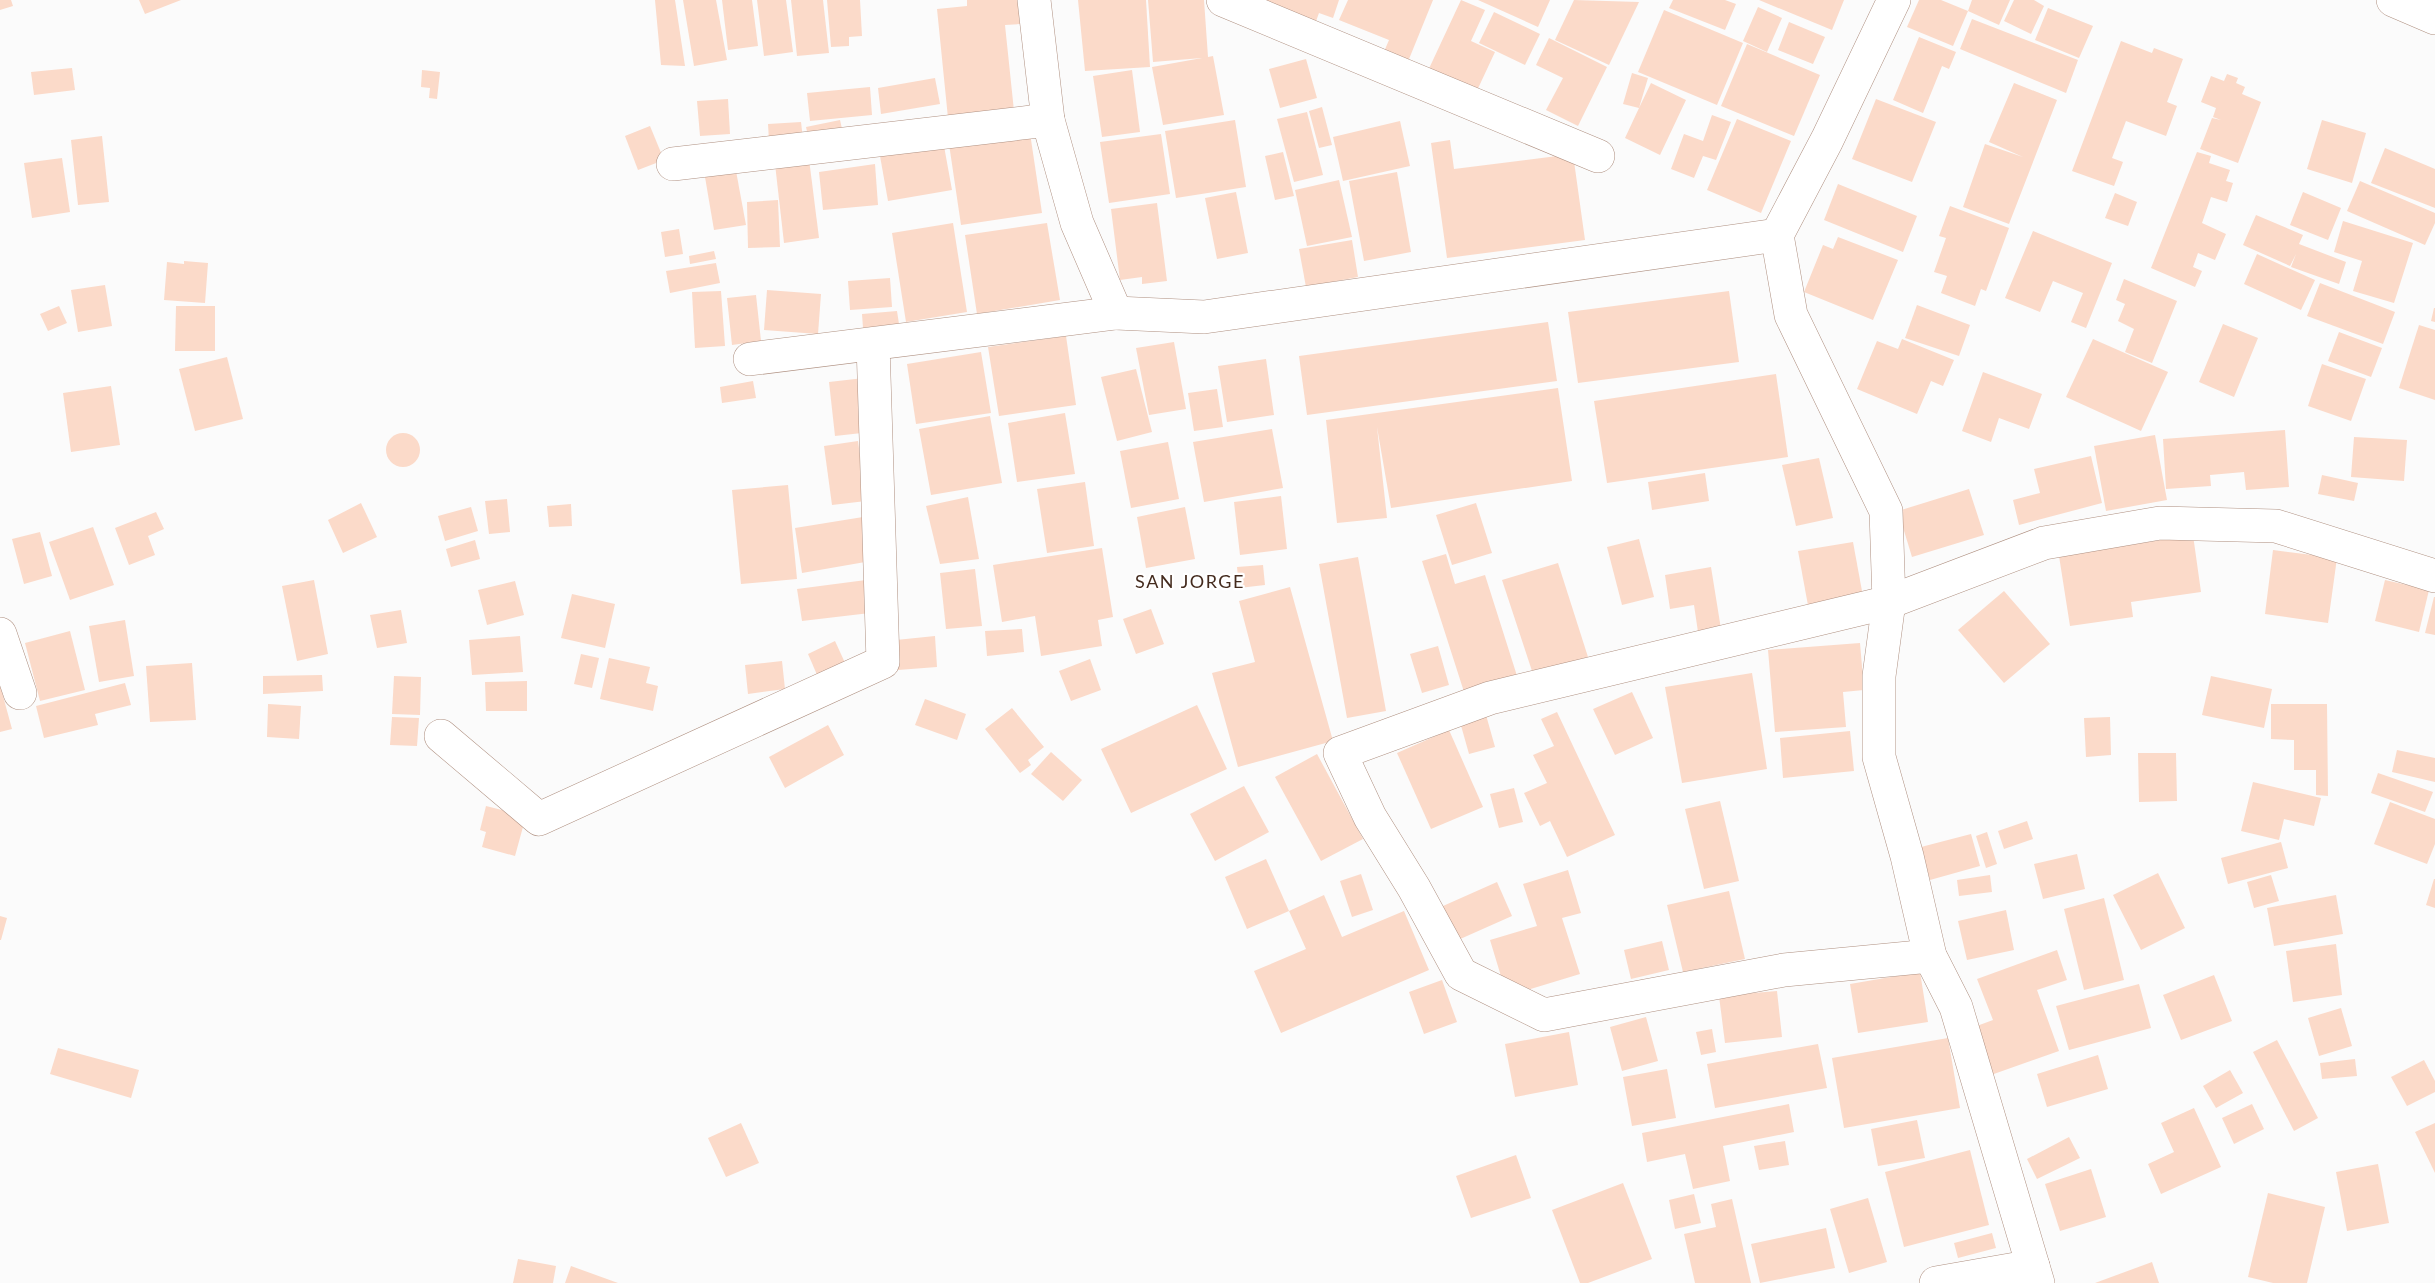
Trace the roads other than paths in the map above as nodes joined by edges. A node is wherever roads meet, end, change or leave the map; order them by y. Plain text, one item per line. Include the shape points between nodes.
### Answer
1 (1034, 0) edge
2 (1223, 0) edge
3 (1894, 0) edge
4 (2393, 0) edge
5 (2435, 18) edge
6 (1048, 120) junction
7 (1598, 156) dead end
8 (673, 164) dead end
9 (1777, 235) junction
10 (1116, 313) junction
11 (873, 344) junction
12 (750, 359) dead end
13 (2435, 576) edge
14 (1889, 602) junction
15 (0, 634) edge
16 (20, 693) dead end
17 (441, 736) dead end
18 (1930, 956) junction
19 (2036, 1274) edge
20 (1936, 1283) edge

1 - 6 street
2 - 7 street
3 - 9 street
4 - 5 street
6 - 8 street
6 - 10 street via 1077,223
9 - 10 street via 1204,317
9 - 14 street via 1791,315 1886,511
10 - 11 street
11 - 12 street
11 - 17 street via 883,662 539,819
13 - 14 street via 2276,526 2160,523 2044,543
14 - 18 street via 1879,676 1879,757
14 - 18 street via 1490,698 1340,753 1370,817 1461,974 1544,1015 1784,970
15 - 16 street
18 - 19 street via 1956,1007
19 - 20 street

